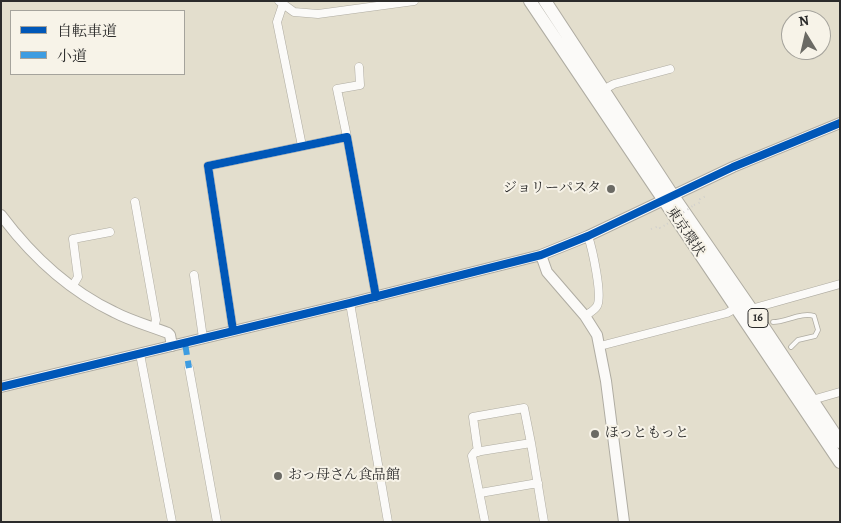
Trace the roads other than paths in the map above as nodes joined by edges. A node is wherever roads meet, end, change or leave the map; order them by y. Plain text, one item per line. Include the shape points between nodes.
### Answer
1 (414, 1) edge
2 (530, 1) edge
3 (544, 1) edge
4 (281, 3) edge
5 (359, 67) dead end
6 (670, 69) dead end
7 (599, 93) junction
8 (840, 123) edge
9 (347, 137) junction
10 (302, 146) junction
11 (668, 198) junction
12 (135, 202) dead end
13 (1, 215) edge
14 (110, 232) dead end
15 (588, 236) junction
16 (541, 255) junction
17 (194, 275) dead end
18 (840, 284) edge
19 (72, 287) junction
20 (376, 297) junction
21 (350, 303) junction
22 (736, 308) junction
23 (752, 309) junction
24 (586, 316) junction
25 (773, 322) dead end
26 (154, 328) junction
27 (232, 330) junction
28 (203, 338) junction
29 (172, 346) junction
30 (600, 346) junction
31 (791, 347) dead end
32 (140, 354) junction
33 (189, 368) dead end
34 (1, 387) edge
35 (840, 392) edge
36 (812, 400) junction
37 (840, 442) edge
38 (531, 443) junction
39 (478, 452) junction
40 (840, 462) edge
41 (538, 483) junction
42 (480, 493) junction
43 (172, 522) edge
44 (217, 522) edge
45 (388, 522) edge
46 (485, 522) edge
47 (544, 522) edge
48 (624, 522) edge

1 - 4 street via 318,14 294,12
2 - 7 highway, 東京環状 / 16
3 - 7 highway, 東京環状 / 16
4 - 10 street via 277,22
5 - 9 street via 360,85 337,89
6 - 7 street via 614,84
7 - 11 highway, 東京環状 / 16
8 - 11 street
9 - 10 street
9 - 20 street
10 - 27 street via 208,166
11 - 15 street
11 - 22 highway, 東京環状 / 16
11 - 23 highway, 東京環状 / 16
12 - 26 street via 156,320
13 - 19 street via 32,252
14 - 19 street via 72,238 78,277
15 - 16 street
15 - 24 street via 599,298 597,306
16 - 20 street
16 - 24 street via 547,272
17 - 28 street
18 - 23 street
19 - 26 street via 114,313
20 - 21 street
21 - 27 street
21 - 45 street
22 - 30 street
22 - 40 highway, 東京環状 / 16
23 - 36 highway, 東京環状 / 16
24 - 30 street
25 - 31 lane via 814,316 818,330 815,336 798,340
26 - 29 street via 168,333
27 - 28 street
28 - 29 street
29 - 32 street
30 - 48 street
32 - 34 street
32 - 43 street
33 - 44 street
35 - 36 street
36 - 37 highway, 東京環状 / 16
38 - 39 street
38 - 39 street via 524,408 473,417
38 - 41 street
39 - 42 street via 472,456
41 - 42 street
41 - 47 street
42 - 46 street

